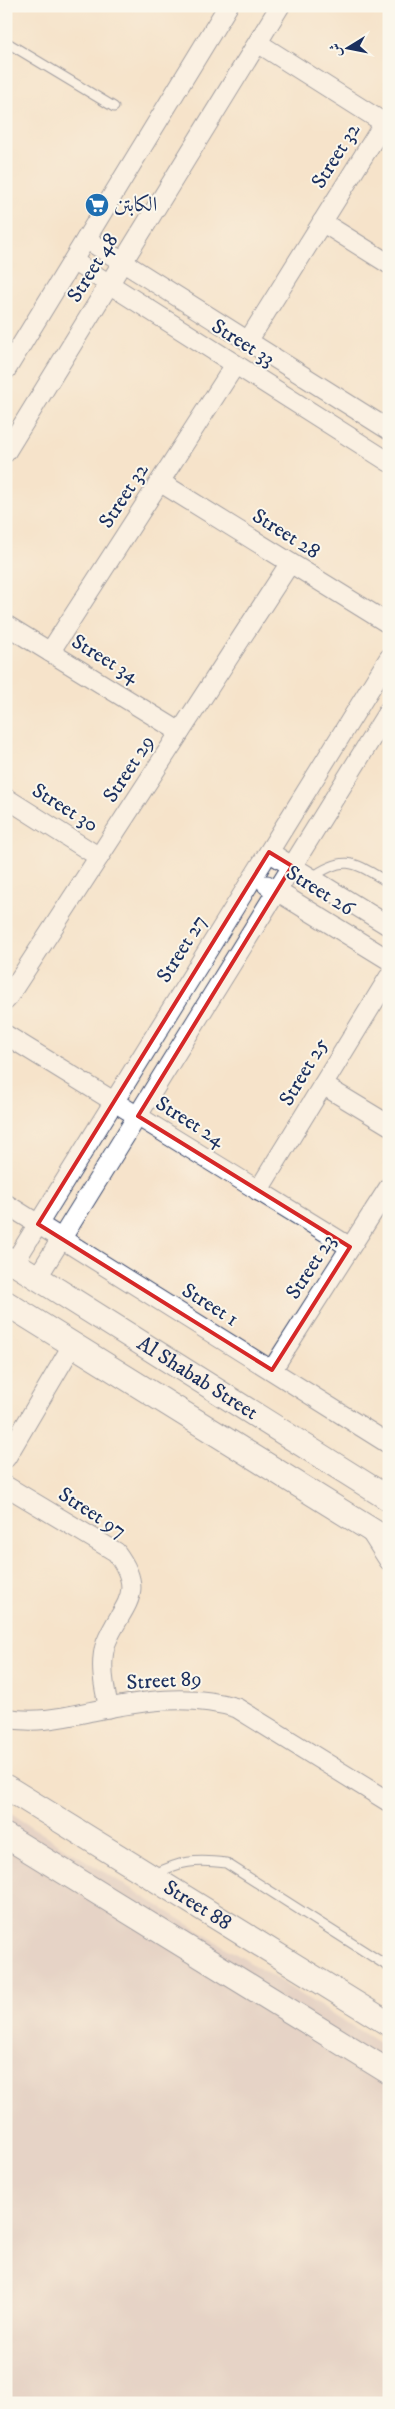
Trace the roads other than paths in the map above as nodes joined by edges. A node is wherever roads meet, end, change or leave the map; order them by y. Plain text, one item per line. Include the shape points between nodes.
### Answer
1 (228, 6) edge
2 (280, 6) edge
3 (6, 42) edge
4 (258, 43) junction
5 (114, 107) dead end
6 (386, 124) edge
7 (322, 222) junction
8 (86, 239) junction
9 (73, 261) junction
10 (123, 262) junction
11 (389, 264) edge
12 (109, 284) junction
13 (248, 341) junction
14 (235, 364) junction
15 (6, 370) edge
16 (389, 430) edge
17 (6, 452) edge
18 (389, 462) edge
19 (160, 482) junction
20 (290, 563) junction
21 (389, 624) edge
22 (6, 625) edge
23 (50, 652) junction
24 (389, 658) edge
25 (389, 710) edge
26 (180, 732) junction
27 (6, 798) edge
28 (269, 852) junction
29 (99, 857) junction
30 (292, 866) junction
31 (254, 877) junction
32 (311, 878) junction
33 (389, 883) edge
34 (277, 891) junction
35 (389, 926) edge
36 (389, 960) edge
37 (389, 977) edge
38 (6, 1000) edge
39 (6, 1035) edge
40 (323, 1085) junction
41 (114, 1102) junction
42 (138, 1116) junction
43 (389, 1125) edge
44 (389, 1187) edge
45 (258, 1191) junction
46 (6, 1204) edge
47 (38, 1224) junction
48 (62, 1238) junction
49 (350, 1247) junction
50 (10, 1261) edge
51 (38, 1278) junction
52 (6, 1303) edge
53 (73, 1344) junction
54 (272, 1370) junction
55 (389, 1444) edge
56 (6, 1458) edge
57 (6, 1486) edge
58 (389, 1499) edge
59 (379, 1535) edge
60 (389, 1561) edge
61 (109, 1708) junction
62 (6, 1718) edge
63 (7, 1790) edge
64 (389, 1802) edge
65 (6, 1836) edge
66 (152, 1876) junction
67 (389, 1967) edge
68 (389, 2024) edge
69 (389, 2072) edge

1 - 8 street, Street 48
2 - 4 street, Street 48
3 - 5 lane
4 - 6 street
4 - 10 street, Street 48
6 - 7 street, Street 32
7 - 11 street
7 - 13 street, Street 32
8 - 9 street, Street 48
8 - 10 street, Street 33
9 - 12 street, Street 33
9 - 15 street, Street 48
10 - 12 street, Street 48
10 - 13 street, Street 33
12 - 14 street, Street 33
12 - 17 street, Street 48
13 - 16 street, Street 33
14 - 18 street, Street 33
14 - 19 street, Street 32
19 - 20 street, Street 28
19 - 23 street, Street 32
20 - 21 street, Street 28
20 - 26 street, Street 29
22 - 23 street, Street 34
23 - 26 street, Street 34
24 - 28 street, Street 27
25 - 30 street
26 - 29 street, Street 29
27 - 29 street, Street 30
28 - 30 street, Street 26
28 - 31 street, Street 27
29 - 38 street, Street 29
30 - 32 street, Street 26
30 - 34 street
31 - 34 street, Street 26
31 - 41 street, Street 27
32 - 33 lane via 328,866 350,863
32 - 35 street, Street 26
34 - 36 street, Street 26
34 - 42 street
37 - 40 street, Street 25
39 - 41 street, Street 24
40 - 43 street
40 - 45 street, Street 25
41 - 42 street, Street 24
41 - 47 street, Street 27
42 - 45 street, Street 24
42 - 48 street
44 - 49 street, Street 23
45 - 49 street, Street 24
46 - 47 street, Street 1
47 - 48 street, Street 1
47 - 50 street, Street 27
48 - 51 street
48 - 54 street, Street 1
49 - 54 street, Street 23
50 - 51 street, Al Shabab Street
51 - 58 street, Al Shabab Street
52 - 53 street, Al Shabab Street
53 - 56 street
53 - 59 street, Al Shabab Street
54 - 55 street, Street 1
57 - 61 street, Street 97 via 116,1552 126,1566 130,1598 106,1644 103,1665
59 - 60 street
61 - 62 street, Street 89 via 51,1720
61 - 64 street, Street 89 via 156,1700 190,1699 229,1706
63 - 66 street, Street 88
65 - 69 street, Street 88
66 - 67 lane via 175,1864 200,1859 226,1863
66 - 68 street, Street 88

